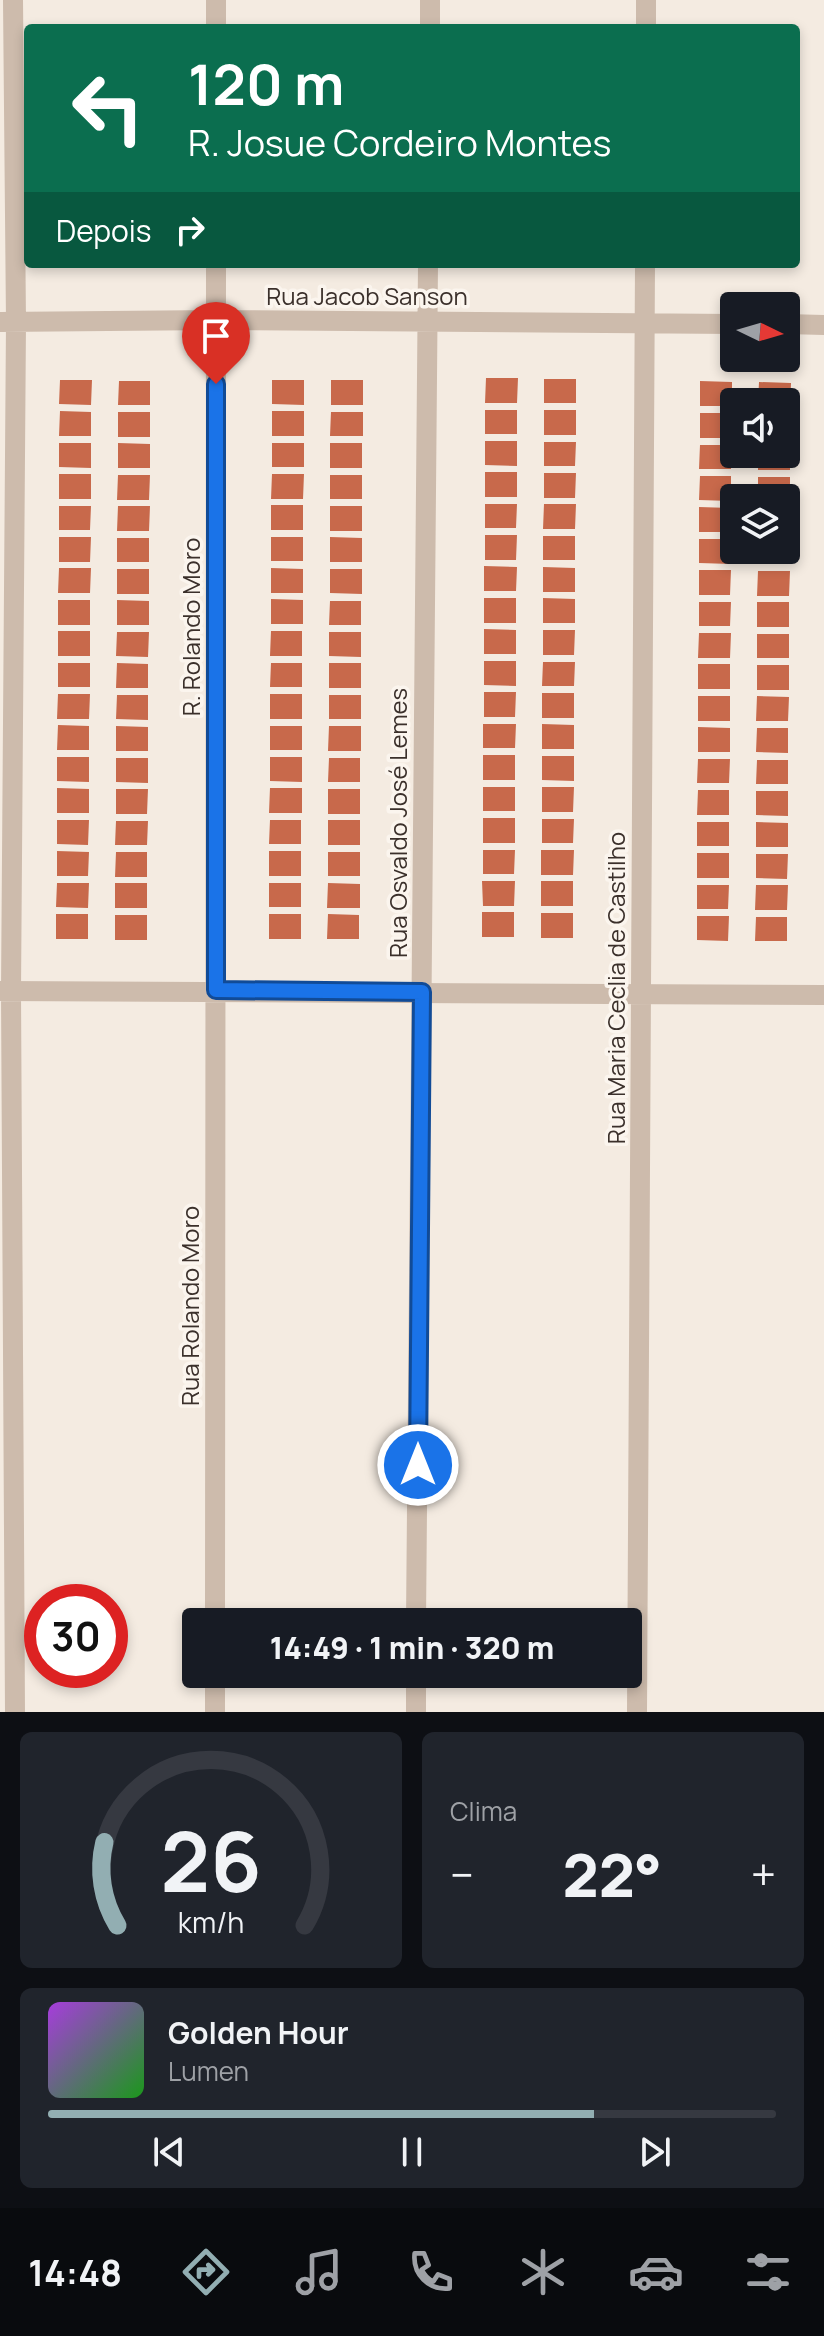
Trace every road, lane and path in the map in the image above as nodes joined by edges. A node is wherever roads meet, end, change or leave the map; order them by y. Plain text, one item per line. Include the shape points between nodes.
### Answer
1 (13, 0) edge
2 (216, 0) edge
3 (430, 0) edge
4 (646, 0) edge
5 (216, 24) edge
6 (430, 24) edge
7 (646, 24) edge
8 (216, 268) edge
9 (428, 268) edge
10 (645, 268) edge
11 (216, 320) junction
12 (8, 322) edge
13 (427, 322) junction
14 (644, 323) junction
15 (720, 324) edge
16 (800, 324) edge
17 (824, 325) edge
18 (216, 990) junction
19 (6, 991) edge
20 (422, 992) junction
21 (641, 994) junction
22 (824, 995) edge
23 (215, 1608) edge
24 (416, 1608) edge
25 (215, 1688) edge
26 (416, 1688) edge
27 (15, 1712) edge
28 (215, 1712) edge
29 (416, 1712) edge
30 (637, 1712) edge

1 - 12 street
2 - 5 street
3 - 6 street
4 - 7 street
8 - 11 street, R. Rolando Moro
9 - 13 street, Rua Osvaldo José Lemes
10 - 14 street, Rua Maria Ceclia de Castilho
11 - 12 street, Rua Jacob Sanson
11 - 13 street, Rua Jacob Sanson
11 - 18 street, R. Rolando Moro
12 - 19 street
13 - 14 street, Rua Jacob Sanson
13 - 20 street, Rua Osvaldo José Lemes
14 - 15 street, Rua Jacob Sanson
14 - 21 street, Rua Maria Ceclia de Castilho
16 - 17 street
18 - 19 street
18 - 20 street
18 - 23 street, Rua Rolando Moro
19 - 27 street
20 - 21 street
20 - 24 street, Rua Osvaldo José Lemes
21 - 22 street
21 - 30 street, Rua Maria Ceclia de Castilho
25 - 28 street
26 - 29 street

